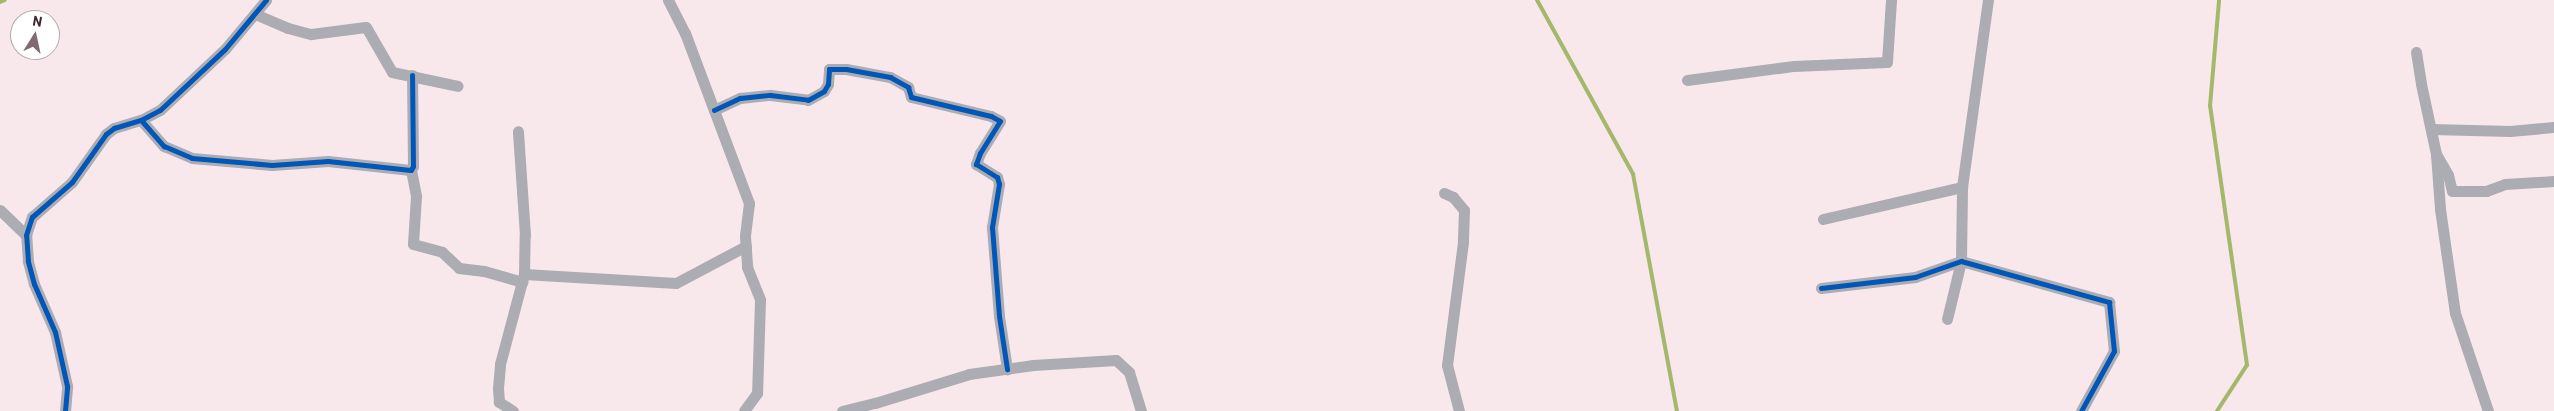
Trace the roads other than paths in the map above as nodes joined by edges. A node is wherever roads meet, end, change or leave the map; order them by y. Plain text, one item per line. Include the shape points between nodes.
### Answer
1 (266, 0) edge
2 (668, 0) edge
3 (1892, 0) edge
4 (1988, 0) edge
5 (255, 14) junction
6 (2416, 52) dead end
7 (412, 75) junction
8 (1687, 80) dead end
9 (458, 86) dead end
10 (714, 110) junction
11 (141, 120) junction
12 (2554, 127) edge
13 (2432, 129) junction
14 (518, 131) dead end
15 (2436, 154) junction
16 (411, 170) junction
17 (2554, 181) edge
18 (1962, 187) junction
19 (1444, 193) dead end
20 (0, 210) edge
21 (1822, 219) dead end
22 (26, 235) junction
23 (746, 246) junction
24 (1961, 261) junction
25 (523, 278) junction
26 (1821, 288) dead end
27 (1947, 319) dead end
28 (1007, 369) junction
29 (65, 411) edge
30 (513, 411) edge
31 (744, 411) edge
32 (842, 411) edge
33 (1141, 411) edge
34 (1459, 411) edge
35 (2081, 411) edge
36 (2488, 411) edge

1 - 5 street
2 - 10 street via 685,33
3 - 8 street via 1887,62 1794,66
4 - 18 street
5 - 7 street via 311,34 366,27 392,72
5 - 11 street via 195,79 160,110
6 - 13 street
7 - 9 street
7 - 16 street via 414,166
10 - 23 street via 749,204
10 - 28 street via 748,97 808,100 824,91 830,69 846,68 890,77 908,87 911,97 1000,121 976,164 997,177 999,184 992,227
11 - 16 street via 164,146 192,158 272,165 328,161
11 - 22 street via 114,128 106,134 72,182 32,217
12 - 13 street via 2502,131
13 - 15 street
14 - 25 street via 525,235
15 - 17 street via 2448,175 2452,192 2486,192 2505,184
15 - 36 street via 2440,209 2455,313
16 - 25 street via 416,196 413,244 442,252 459,268
18 - 21 street
18 - 24 street
19 - 34 street via 1453,197 1464,210 1447,365
20 - 22 street
22 - 29 street via 30,274 53,325 66,380
23 - 25 street via 676,283
23 - 31 street via 747,268 760,300 757,394
24 - 26 street via 1915,277
24 - 27 street
24 - 35 street via 2109,302 2114,351
25 - 30 street via 500,364 498,388 500,402
28 - 32 street via 970,374
28 - 33 street via 1116,360 1130,372

